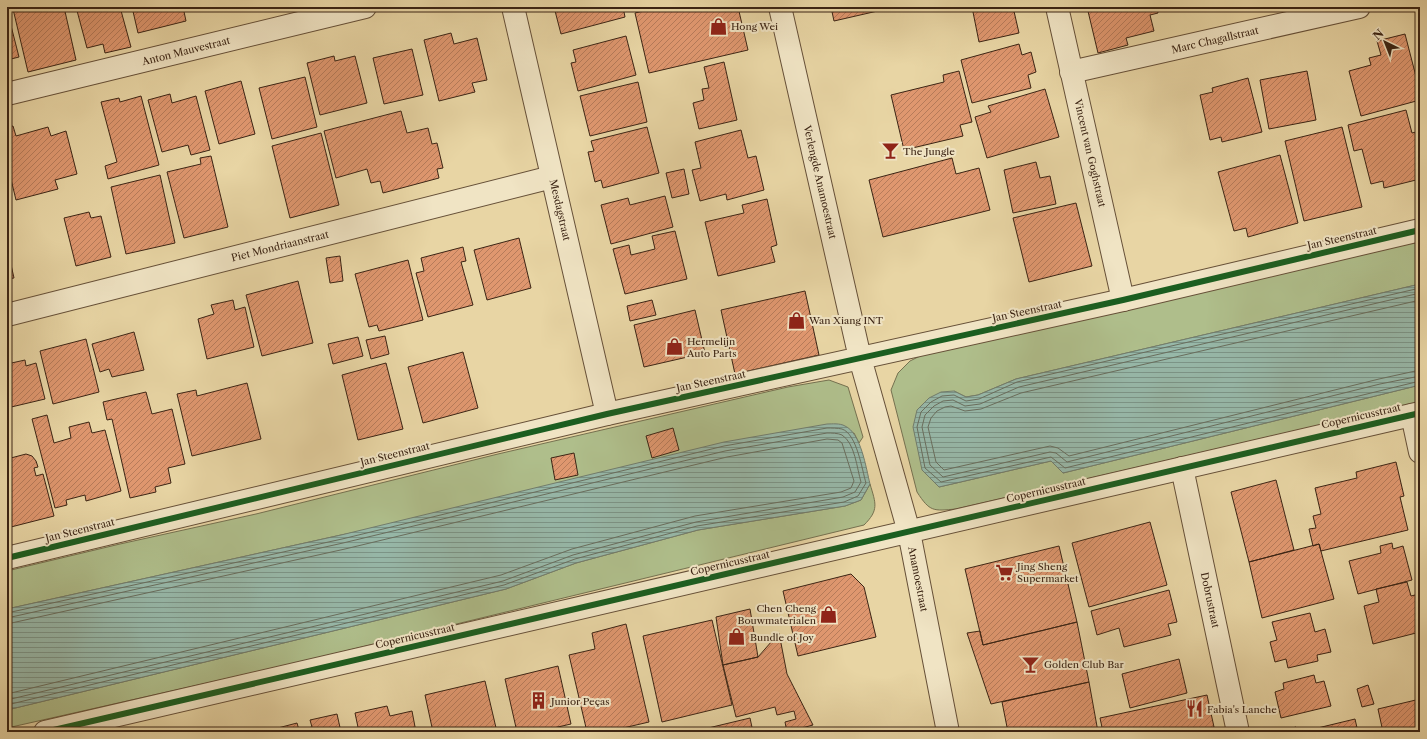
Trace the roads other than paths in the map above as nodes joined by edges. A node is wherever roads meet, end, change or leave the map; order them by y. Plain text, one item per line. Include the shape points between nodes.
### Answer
1 (365, 7) edge
2 (513, 7) edge
3 (780, 7) edge
4 (1057, 7) edge
5 (1359, 7) edge
6 (1071, 72) junction
7 (7, 94) edge
8 (552, 177) junction
9 (1420, 230) edge
10 (1123, 300) junction
11 (7, 315) edge
12 (860, 358) junction
13 (607, 414) junction
14 (1416, 414) edge
15 (1420, 452) edge
16 (1182, 468) junction
17 (909, 532) junction
18 (7, 558) edge
19 (45, 732) edge
20 (948, 732) edge
21 (1238, 732) edge

1 - 7 street, Anton Mauvestraat
2 - 8 street, Mesdagstraat
3 - 12 street, Verlengde Anamoestraat
4 - 6 street, Vincent van Goghstraat
5 - 6 street, Marc Chagallstraat
6 - 10 street, Vincent van Goghstraat
8 - 11 street, Piet Mondriaanstraat
8 - 13 street, Mesdagstraat
9 - 10 street, Jan Steenstraat
10 - 12 street, Jan Steenstraat
12 - 13 street, Jan Steenstraat
12 - 17 street, Anamoestraat
13 - 18 street, Jan Steenstraat
14 - 15 street
14 - 16 street, Copernicusstraat
16 - 17 street, Copernicusstraat
16 - 21 street, Dobrustraat
17 - 19 street, Copernicusstraat
17 - 20 street, Anamoestraat

